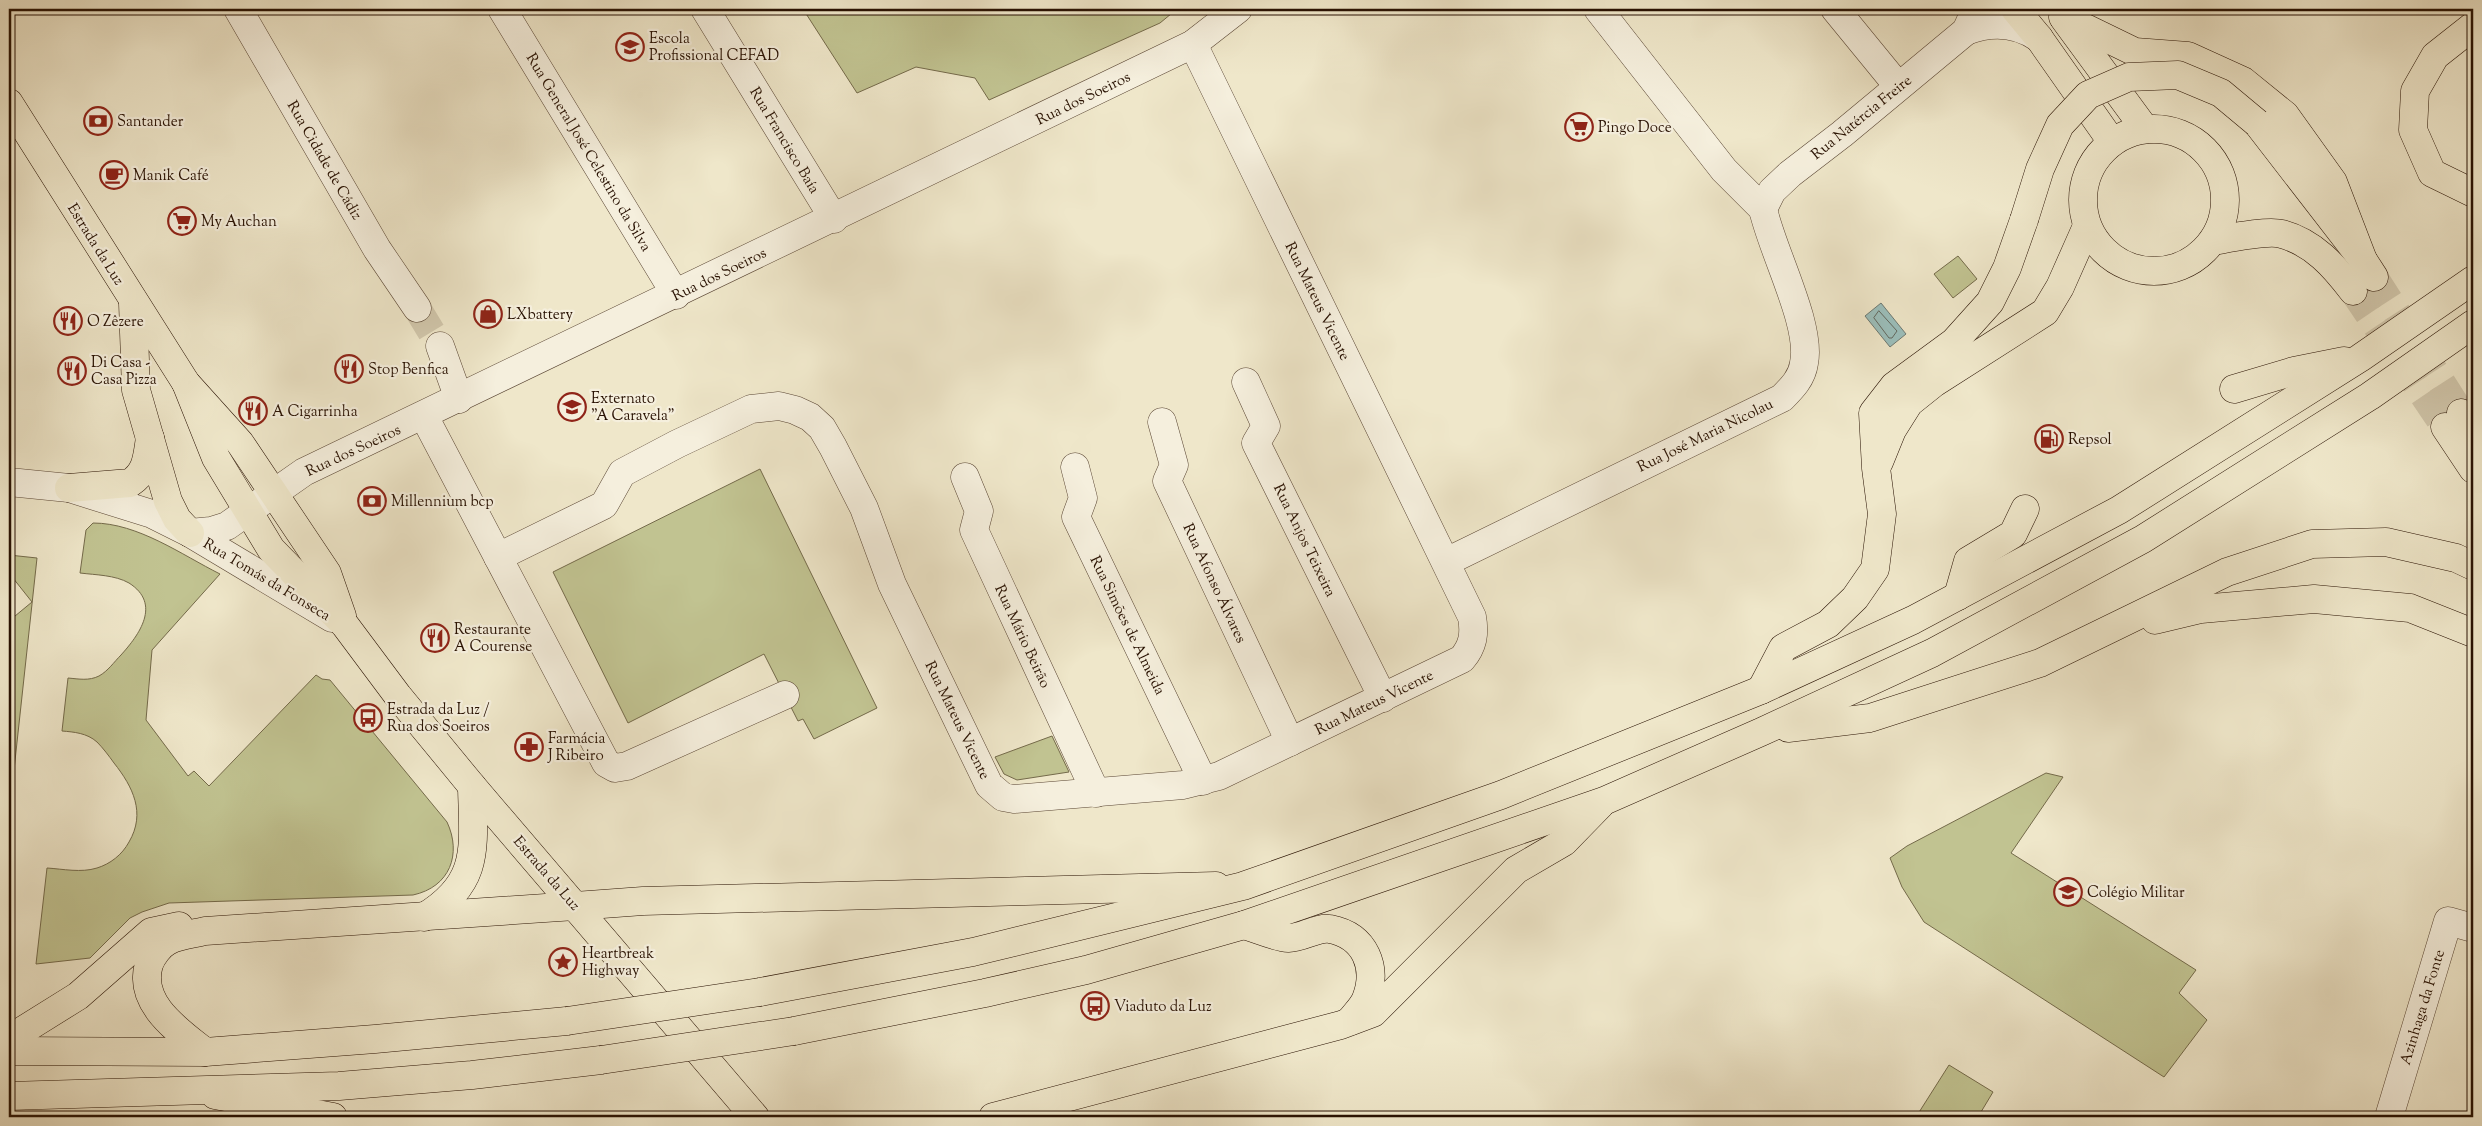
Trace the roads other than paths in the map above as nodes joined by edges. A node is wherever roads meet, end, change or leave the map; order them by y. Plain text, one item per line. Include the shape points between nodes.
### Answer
1 (238, 9) edge
2 (502, 9) edge
3 (705, 9) edge
4 (1238, 9) edge
5 (1598, 9) edge
6 (1835, 9) edge
7 (2015, 9) edge
8 (2060, 13) edge
9 (1971, 20) edge
10 (2473, 26) edge
11 (2039, 38) junction
12 (1193, 44) junction
13 (1898, 86) junction
14 (9, 104) edge
15 (2145, 129) junction
16 (2112, 142) junction
17 (2473, 193) edge
18 (1763, 209) junction
19 (834, 219) junction
20 (2087, 226) junction
21 (2213, 241) junction
22 (2363, 276) junction
23 (2473, 280) edge
24 (676, 295) junction
25 (133, 302) junction
26 (417, 308) tunnel mouth
27 (2473, 324) edge
28 (440, 346) tunnel mouth
29 (2360, 358) junction
30 (1246, 382) dead end
31 (186, 383) junction
32 (2234, 389) dead end
33 (459, 399) junction
34 (424, 416) junction
35 (1162, 422) dead end
36 (2463, 423) tunnel mouth
37 (150, 437) junction
38 (1075, 467) dead end
39 (1876, 468) junction
40 (2473, 469) edge
41 (965, 477) dead end
42 (9, 482) edge
43 (69, 488) junction
44 (274, 494) junction
45 (2026, 509) dead end
46 (248, 511) junction
47 (190, 533) junction
48 (498, 557) junction
49 (1446, 562) junction
50 (2473, 566) edge
51 (1958, 596) junction
52 (345, 625) junction
53 (2102, 633) junction
54 (2473, 634) edge
55 (1761, 690) junction
56 (785, 695) dead end
57 (1383, 698) junction
58 (1761, 732) junction
59 (1290, 742) junction
60 (1203, 781) junction
61 (472, 786) junction
62 (1096, 793) junction
63 (1604, 801) junction
64 (1243, 886) junction
65 (575, 906) junction
66 (424, 917) junction
67 (1244, 925) junction
68 (2473, 928) edge
69 (206, 931) junction
70 (1348, 1023) junction
71 (9, 1039) edge
72 (9, 1051) edge
73 (205, 1052) junction
74 (189, 1091) junction
75 (9, 1096) edge
76 (333, 1117) edge
77 (755, 1117) edge
78 (993, 1117) edge
79 (2389, 1117) edge

1 - 26 street, Rua Cidade de Cádiz via 377,249
2 - 24 street, Rua General José Celestino da Silva
3 - 19 street, Rua Francisco Baía
4 - 12 street, Rua dos Soeiros
5 - 18 street via 1724,170
6 - 13 street
7 - 11 main road
8 - 15 main road
8 - 22 main road via 2135,52 2188,56 2243,81 2285,115 2333,182
9 - 11 street, Rua Natércia Freire via 2014,25
9 - 13 street, Rua Natércia Freire
10 - 17 main road via 2435,56 2415,91 2413,130 2432,173
11 - 16 main road
12 - 19 street, Rua dos Soeiros
12 - 49 street, Rua Mateus Vicente
13 - 18 street, Rua Natércia Freire via 1790,174 1772,191
14 - 25 main road, Estrada da Luz
15 - 16 main road via 2128,133
15 - 21 main road via 2169,130 2191,138 2209,153 2221,173 2226,196 2223,220
16 - 20 main road via 2095,159 2085,180 2082,203
18 - 49 street, Rua José Maria Nicolau via 1767,230 1804,334 1804,364 1791,389 1782,398
19 - 24 street, Rua dos Soeiros
20 - 21 main road via 2115,260 2135,269 2157,271 2178,268 2198,257
20 - 39 main road via 2060,287 2045,312 1934,383 1909,403 1892,430
21 - 22 main road via 2281,233 2315,249 2337,269
22 - 39 main road, bridge via 2257,122 2220,93 2178,75 2129,77 2088,95 2060,125 1990,302 1954,342 1894,386 1873,413
23 - 29 main road
24 - 33 street, Rua dos Soeiros
25 - 31 main road, Estrada da Luz
25 - 37 main road via 136,390
27 - 58 main road via 2370,396 2143,539 1932,652
28 - 33 street
29 - 32 main road via 2294,371
29 - 51 main road via 2119,510
30 - 57 street, Rua Anjos Teixeira via 1266,426 1256,443
31 - 44 main road, Estrada da Luz via 240,443
31 - 46 main road, Estrada da Luz via 216,458
33 - 34 street, Rua dos Soeiros
34 - 44 street, Rua dos Soeiros via 304,472
34 - 48 street
35 - 59 street, Rua Afonso Álvares via 1174,465 1167,481
36 - 40 main road
37 - 43 main road via 146,464 138,478 121,485
37 - 47 main road via 168,501 177,519
38 - 60 street, Rua Simões de Almeida via 1083,498 1076,518
39 - 55 main road via 1882,514 1875,569 1855,598 1828,624 1783,648
41 - 62 street, Rua Mário Beirão via 979,511 974,530
42 - 43 street, Rua Tomás da Fonseca
43 - 47 street, Rua Tomás da Fonseca via 147,512
44 - 46 street, Rua dos Soeiros
44 - 52 main road, Estrada da Luz via 326,573
45 - 51 main road via 2013,534 1968,562
46 - 47 street, Rua Tomás da Fonseca via 228,526
46 - 52 main road, Estrada da Luz via 271,549
47 - 52 street, Rua Tomás da Fonseca
48 - 56 street via 604,760 611,766 627,766
48 - 62 street, Rua Mateus Vicente via 604,505 622,473 751,409 779,406 802,413 822,428 833,446 864,508 892,584 989,785 1003,797 1014,799
49 - 57 street, Rua Mateus Vicente via 1472,617 1474,629 1468,651 1452,665
50 - 53 main road via 2456,558 2386,542 2312,544 2227,572
51 - 55 main road via 1914,620
52 - 61 main road, Estrada da Luz
53 - 54 main road via 2201,609 2314,600 2410,608
53 - 58 main road via 2040,663 1870,718
55 - 64 main road via 1501,795
57 - 59 street, Rua Mateus Vicente
58 - 63 main road
59 - 60 street, Rua Mateus Vicente
60 - 62 street, Rua Mateus Vicente
61 - 65 main road, Estrada da Luz
61 - 66 main road via 473,840 467,876 454,895
63 - 67 main road
63 - 70 main road via 1564,842 1516,870 1373,1013
64 - 65 main road via 642,901
64 - 73 main road, bridge via 973,952 760,992 567,1021
65 - 66 main road
65 - 77 main road, Estrada da Luz
66 - 69 main road
67 - 70 main road via 1289,938 1328,929 1348,935 1363,947 1371,963 1370,985 1365,1002
67 - 74 main road, bridge via 1086,970 794,1031 602,1060 472,1075 339,1086
68 - 79 street, Azinhaga da Fonte via 2448,922
69 - 71 main road via 176,926 151,932 78,996
69 - 73 main road via 168,940 152,957 146,975 152,999 169,1024
70 - 78 main road
72 - 73 main road
74 - 75 main road
74 - 76 main road

